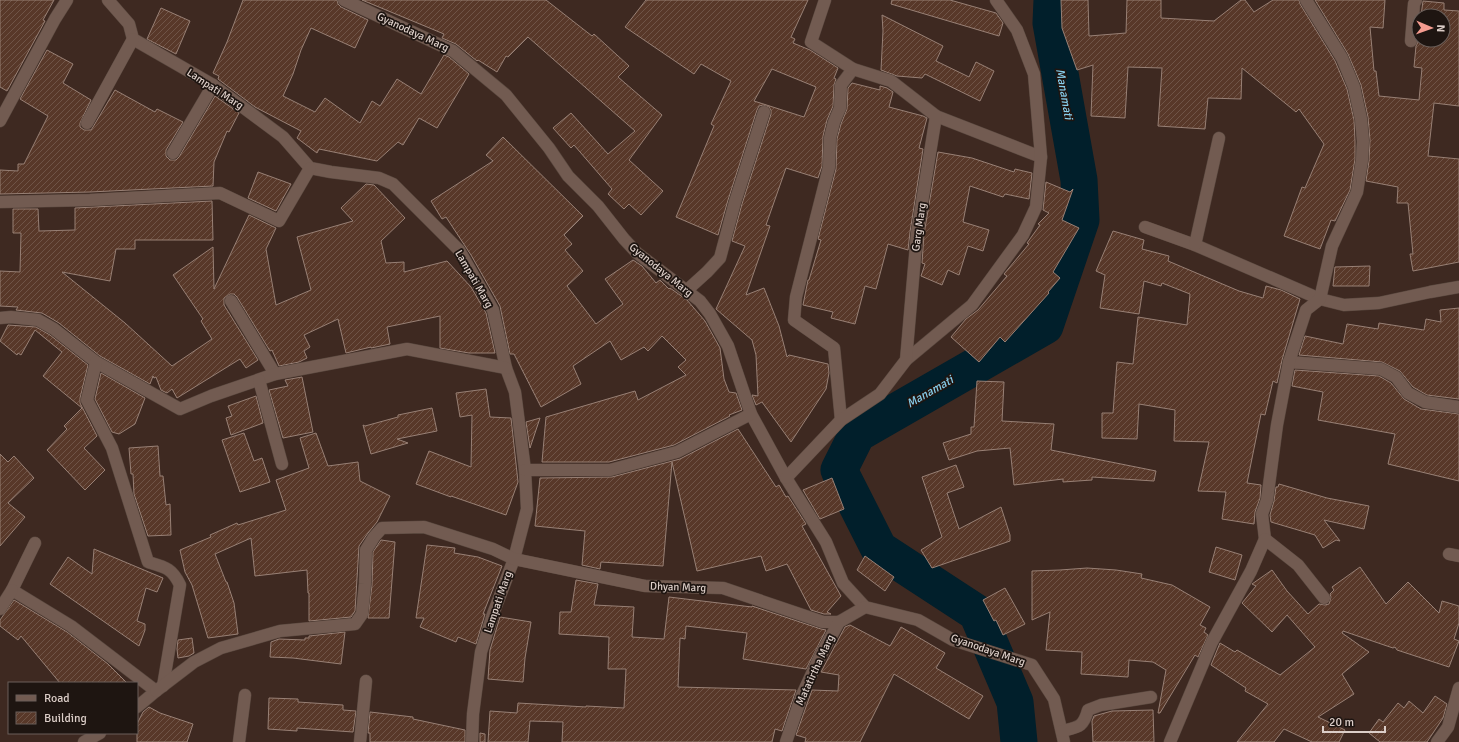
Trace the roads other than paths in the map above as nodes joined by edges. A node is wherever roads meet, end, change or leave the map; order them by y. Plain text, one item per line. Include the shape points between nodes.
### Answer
1 (67, 0) edge
2 (108, 0) edge
3 (344, 0) edge
4 (825, 0) edge
5 (996, 0) edge
6 (1306, 0) edge
7 (133, 39) junction
8 (853, 69) junction
9 (213, 85) junction
10 (764, 112) dead end
11 (936, 116) junction
12 (0, 121) edge
13 (88, 123) dead end
14 (1219, 138) dead end
15 (172, 153) dead end
16 (1042, 157) junction
17 (310, 168) junction
18 (0, 202) edge
19 (1144, 227) dead end
20 (1195, 245) junction
21 (1459, 287) edge
22 (686, 291) junction
23 (1320, 299) junction
24 (231, 301) dead end
25 (0, 318) edge
26 (906, 360) junction
27 (96, 362) junction
28 (1288, 362) junction
29 (506, 368) junction
30 (276, 374) junction
31 (259, 380) junction
32 (1459, 407) edge
33 (751, 414) junction
34 (841, 420) junction
35 (282, 464) dead end
36 (525, 470) junction
37 (786, 478) junction
38 (1265, 539) junction
39 (35, 543) dead end
40 (514, 559) junction
41 (12, 590) junction
42 (1324, 598) dead end
43 (865, 607) junction
44 (0, 609) edge
45 (839, 622) junction
46 (366, 681) dead end
47 (160, 688) junction
48 (1459, 688) edge
49 (245, 695) dead end
50 (1151, 697) dead end
51 (138, 706) edge
52 (98, 734) edge
53 (1063, 737) edge
54 (84, 742) edge
55 (239, 742) edge
56 (360, 742) edge
57 (472, 742) edge
58 (786, 742) edge
59 (1170, 742) edge
60 (1437, 742) edge

1 - 12 street
2 - 7 street via 129,24
3 - 22 street, Gyanodaya Marg via 453,51 506,95 568,176 598,206 637,253
4 - 8 street via 811,42
5 - 16 street via 1017,30 1034,74
6 - 23 street via 1348,70 1361,118 1363,141 1357,192 1332,246
7 - 9 street, Lampati Marg
7 - 13 street
8 - 11 street via 891,81
8 - 34 street via 841,85 840,108 830,138 829,167 796,297 794,320 834,348
9 - 15 street
9 - 17 street, Lampati Marg via 283,137
10 - 22 street via 720,258
11 - 16 street
11 - 26 street, Garg Marg via 917,233
14 - 20 street
16 - 26 street via 1036,207 1023,235 972,305
17 - 18 street via 279,221 220,194
17 - 29 street, Lampati Marg via 379,178 393,184 459,250 493,310
19 - 20 street
20 - 23 street
21 - 23 street via 1379,303 1344,305
22 - 33 street, Gyanodaya Marg via 700,301 710,314 728,346
23 - 28 street via 1306,310
24 - 30 street
25 - 27 street via 38,320 54,329
26 - 34 street via 880,394
27 - 31 street via 180,408
27 - 47 street via 88,400 112,448 148,562 166,567 180,585
28 - 32 street via 1381,369 1396,377 1408,393 1425,402
28 - 38 street via 1267,500 1262,514
29 - 30 street via 407,349
29 - 36 street, Lampati Marg via 514,392
30 - 31 street
31 - 35 street
33 - 36 street via 677,452 610,470
33 - 37 street, Gyanodaya Marg
34 - 37 street
36 - 40 street, Lampati Marg via 527,509
37 - 43 street, Gyanodaya Marg via 826,542 843,583
38 - 42 street via 1298,564
38 - 59 street via 1252,571 1212,642
39 - 41 street
40 - 45 street, Dhyan Marg via 645,586 723,588 823,622
40 - 47 street, Dhyan Marg via 493,549 424,527 382,528 366,550 362,614 355,624 280,631 221,648 194,662
40 - 57 street, Lampati Marg via 481,652
41 - 44 street
41 - 47 street via 71,626
43 - 45 street
43 - 53 street, Gyanodaya Marg via 918,620 953,640 1032,665 1054,699
45 - 58 street, Matatirtha Marg via 802,695
46 - 56 street
47 - 51 street
48 - 60 street via 1448,727
49 - 55 street
50 - 53 street via 1101,705 1088,710 1080,726
52 - 54 street

